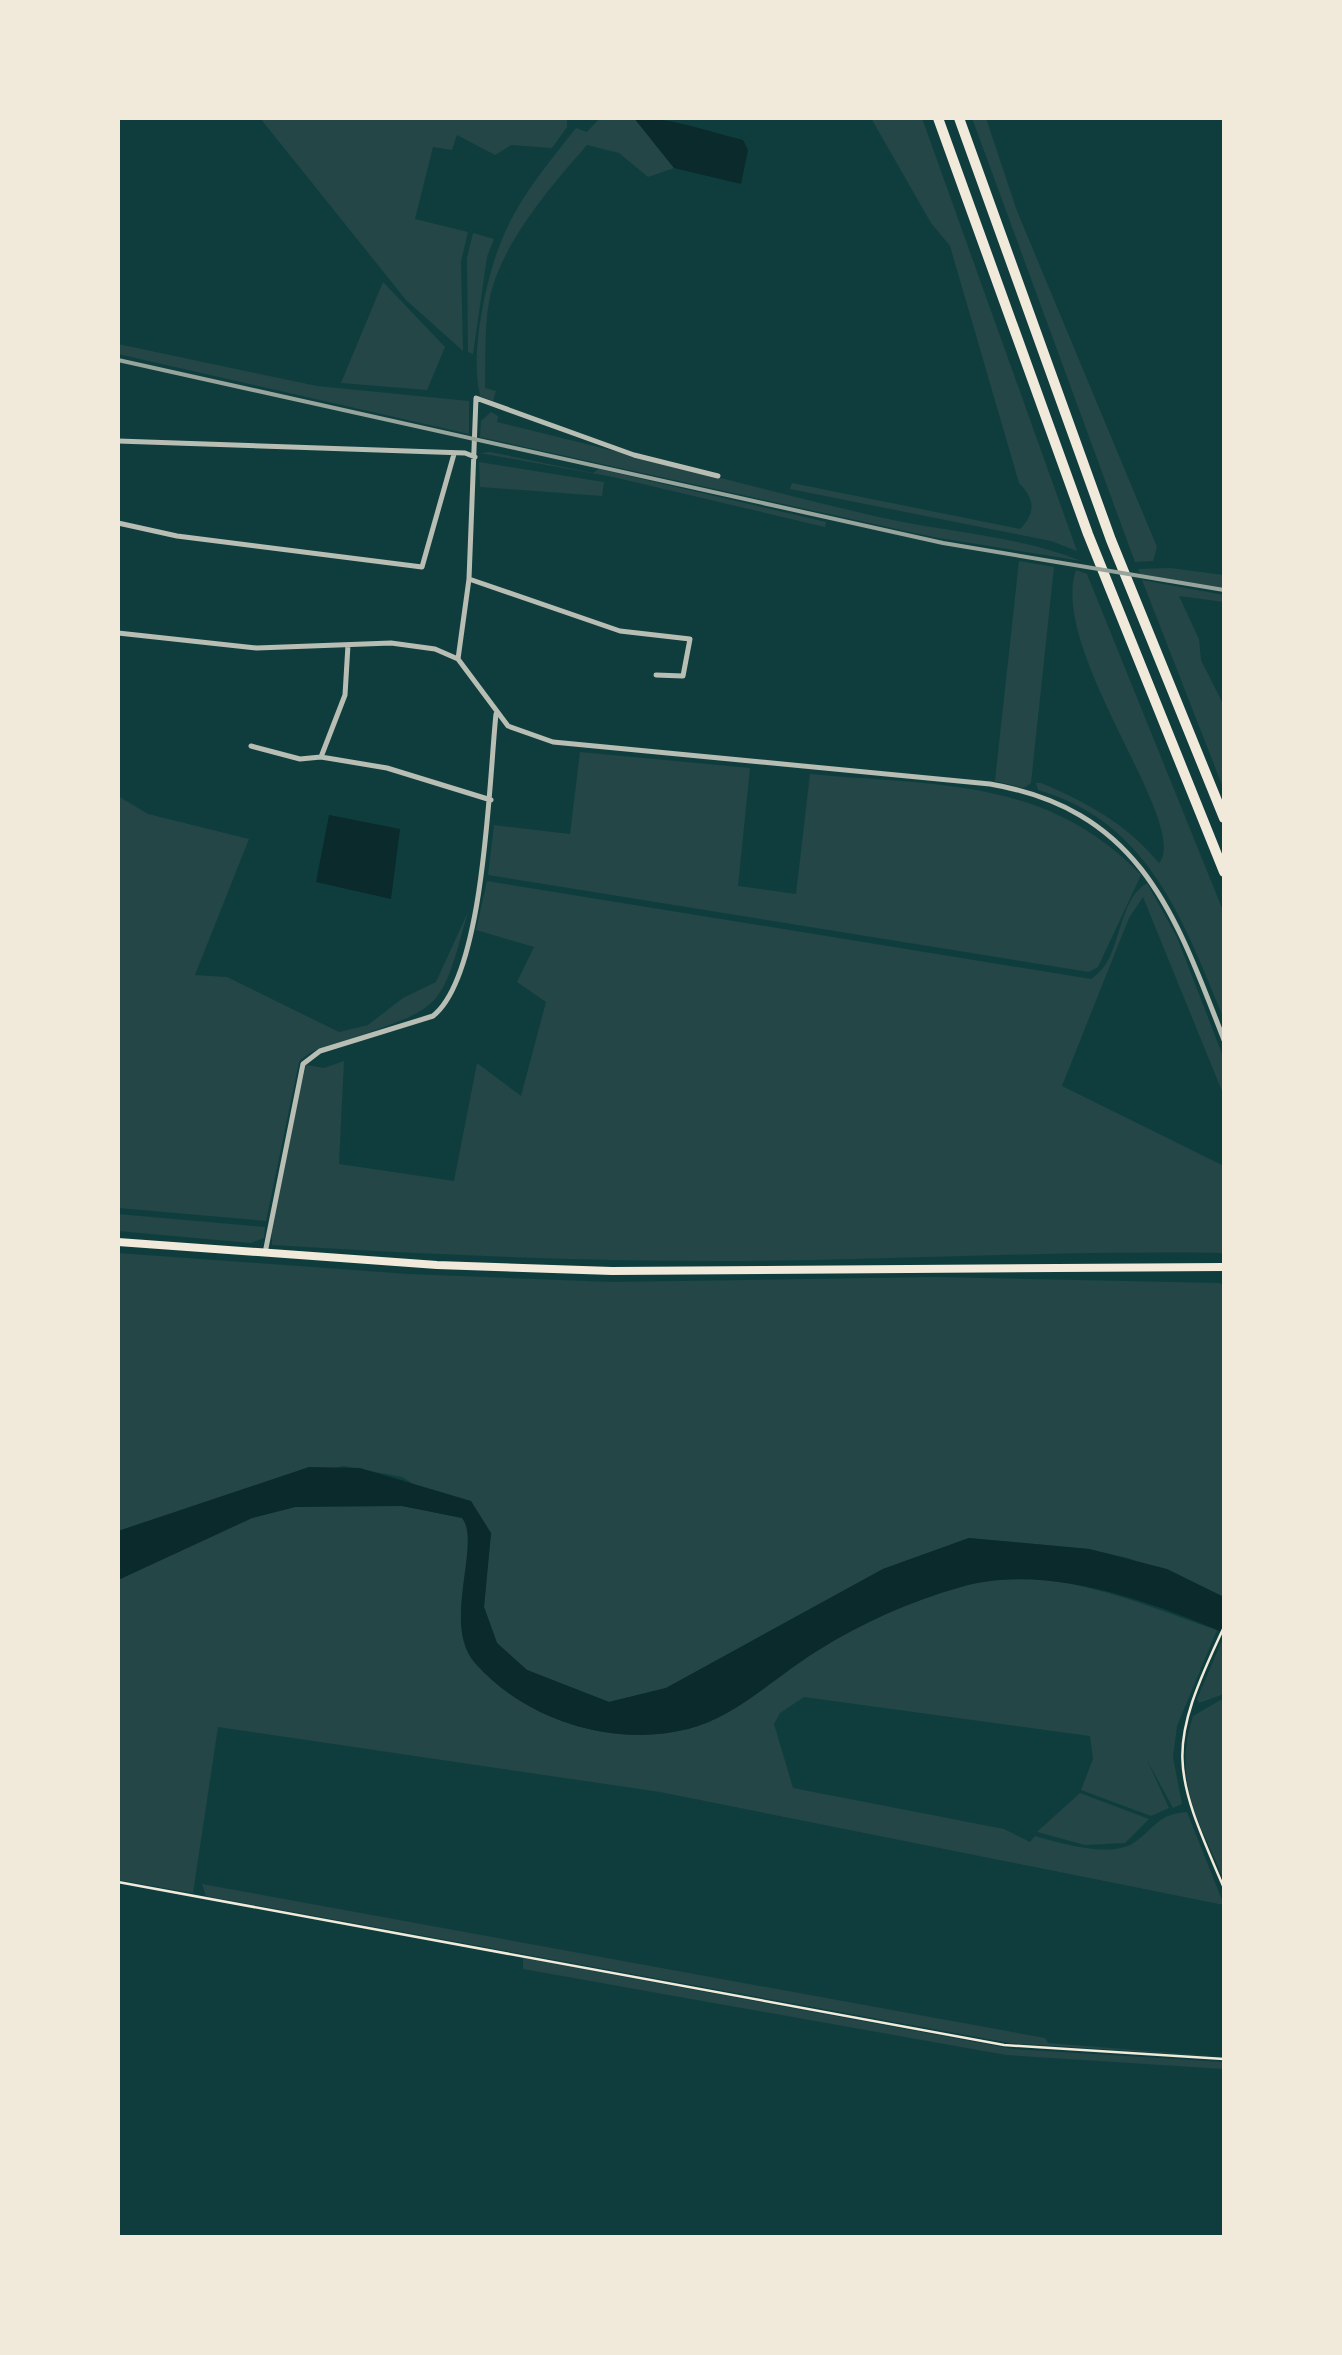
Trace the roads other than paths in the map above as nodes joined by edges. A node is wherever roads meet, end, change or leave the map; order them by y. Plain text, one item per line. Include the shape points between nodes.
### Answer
1 (938, 118) edge
2 (959, 118) edge
3 (118, 441) edge
4 (454, 454) junction
5 (475, 457) junction
6 (718, 476) dead end
7 (118, 523) edge
8 (469, 579) junction
9 (118, 633) edge
10 (348, 645) junction
11 (458, 658) junction
12 (656, 676) dead end
13 (496, 714) junction
14 (251, 746) dead end
15 (321, 757) junction
16 (491, 800) junction
17 (1224, 818) edge
18 (1224, 872) edge
19 (1224, 1040) edge
20 (118, 1242) edge
21 (265, 1253) junction
22 (1224, 1267) edge

1 - 18 highway via 1088,534
2 - 17 highway via 1110,540
3 - 4 street
4 - 5 street
4 - 7 street via 422,568
5 - 6 street via 476,398 634,455
5 - 8 street
8 - 11 street
8 - 12 street via 620,631 690,639 682,676
9 - 10 street via 258,648
10 - 11 street via 411,643
10 - 15 street via 345,695
11 - 13 street
13 - 16 street
13 - 19 street via 517,730 553,742 990,784 1042,798 1079,816 1143,868 1172,911
14 - 15 street via 300,760
15 - 16 street via 387,768
16 - 21 street via 482,876 459,969 439,1012 320,1051 303,1064
20 - 21 main road
21 - 22 main road via 612,1271

